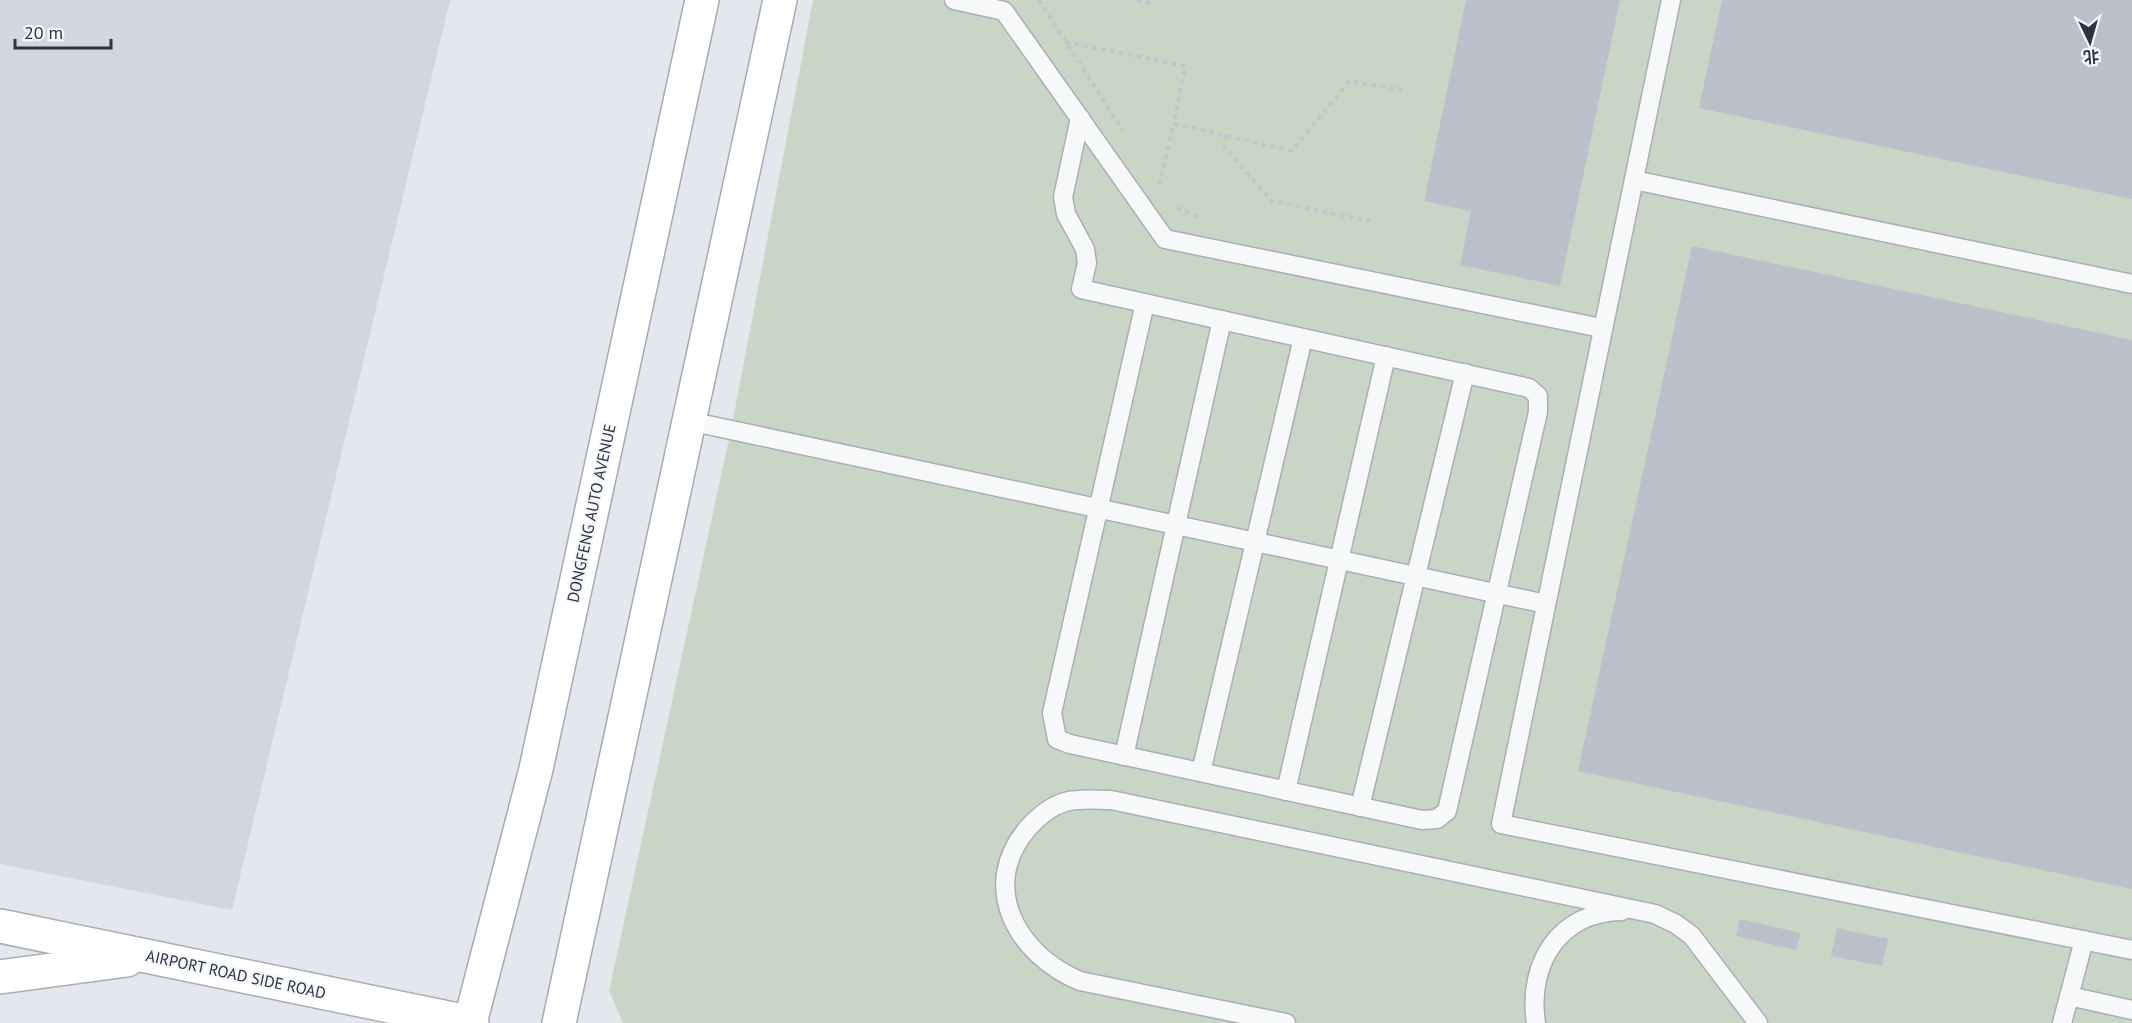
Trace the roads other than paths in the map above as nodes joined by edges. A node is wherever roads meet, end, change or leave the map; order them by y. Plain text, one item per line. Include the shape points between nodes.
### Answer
1 (702, 0) edge
2 (780, 0) edge
3 (954, 0) edge
4 (1671, 0) edge
5 (1080, 118) junction
6 (1634, 180) junction
7 (2132, 284) edge
8 (1145, 303) junction
9 (1222, 320) junction
10 (1602, 328) junction
11 (1304, 338) junction
12 (1386, 356) junction
13 (1465, 373) junction
14 (689, 421) junction
15 (1100, 509) junction
16 (1176, 525) junction
17 (1255, 542) junction
18 (1339, 560) junction
19 (1416, 576) junction
20 (1498, 594) junction
21 (1546, 604) junction
22 (1124, 756) junction
23 (1201, 772) junction
24 (1286, 791) junction
25 (1360, 807) junction
26 (1642, 911) junction
27 (0, 926) edge
28 (2084, 940) junction
29 (2132, 950) edge
30 (153, 957) junction
31 (0, 977) edge
32 (2069, 996) junction
33 (2132, 1010) edge
34 (471, 1023) edge
35 (559, 1023) edge
36 (1286, 1023) edge
37 (1536, 1023) edge
38 (1758, 1023) edge
39 (2062, 1023) edge

1 - 34 main road, DONGFENG AUTO AVENUE via 536,769
2 - 14 main road
3 - 5 lane via 1004,11
4 - 6 lane
5 - 8 lane via 1063,197 1087,263 1081,289
5 - 10 lane via 1165,239
6 - 7 lane
6 - 10 lane
8 - 9 lane
8 - 15 lane
9 - 11 lane
9 - 16 lane
10 - 21 lane
11 - 12 lane
11 - 17 lane
12 - 13 lane
12 - 18 lane
13 - 19 lane
13 - 20 lane via 1529,388 1538,396 1538,412
14 - 15 lane
14 - 35 main road
15 - 16 lane
15 - 22 lane via 1052,713 1053,728 1057,739
16 - 17 lane
16 - 22 lane
17 - 18 lane
17 - 23 lane
18 - 19 lane
18 - 24 lane
19 - 20 lane
19 - 25 lane
20 - 21 lane
20 - 25 lane via 1447,811 1437,819 1422,820
21 - 28 lane via 1501,824
22 - 23 lane
23 - 24 lane
24 - 25 lane
26 - 36 lane via 1111,800 1064,802 1037,818 1014,844 1005,878 1010,914 1024,942 1056,971 1080,981
26 - 37 lane via 1607,912 1578,923 1554,940 1540,963 1534,990
26 - 38 lane via 1676,924 1692,936
27 - 30 main road, AIRPORT ROAD SIDE ROAD
28 - 29 lane
28 - 32 lane
30 - 31 main road
30 - 34 main road, AIRPORT ROAD SIDE ROAD
32 - 33 lane
32 - 39 lane

